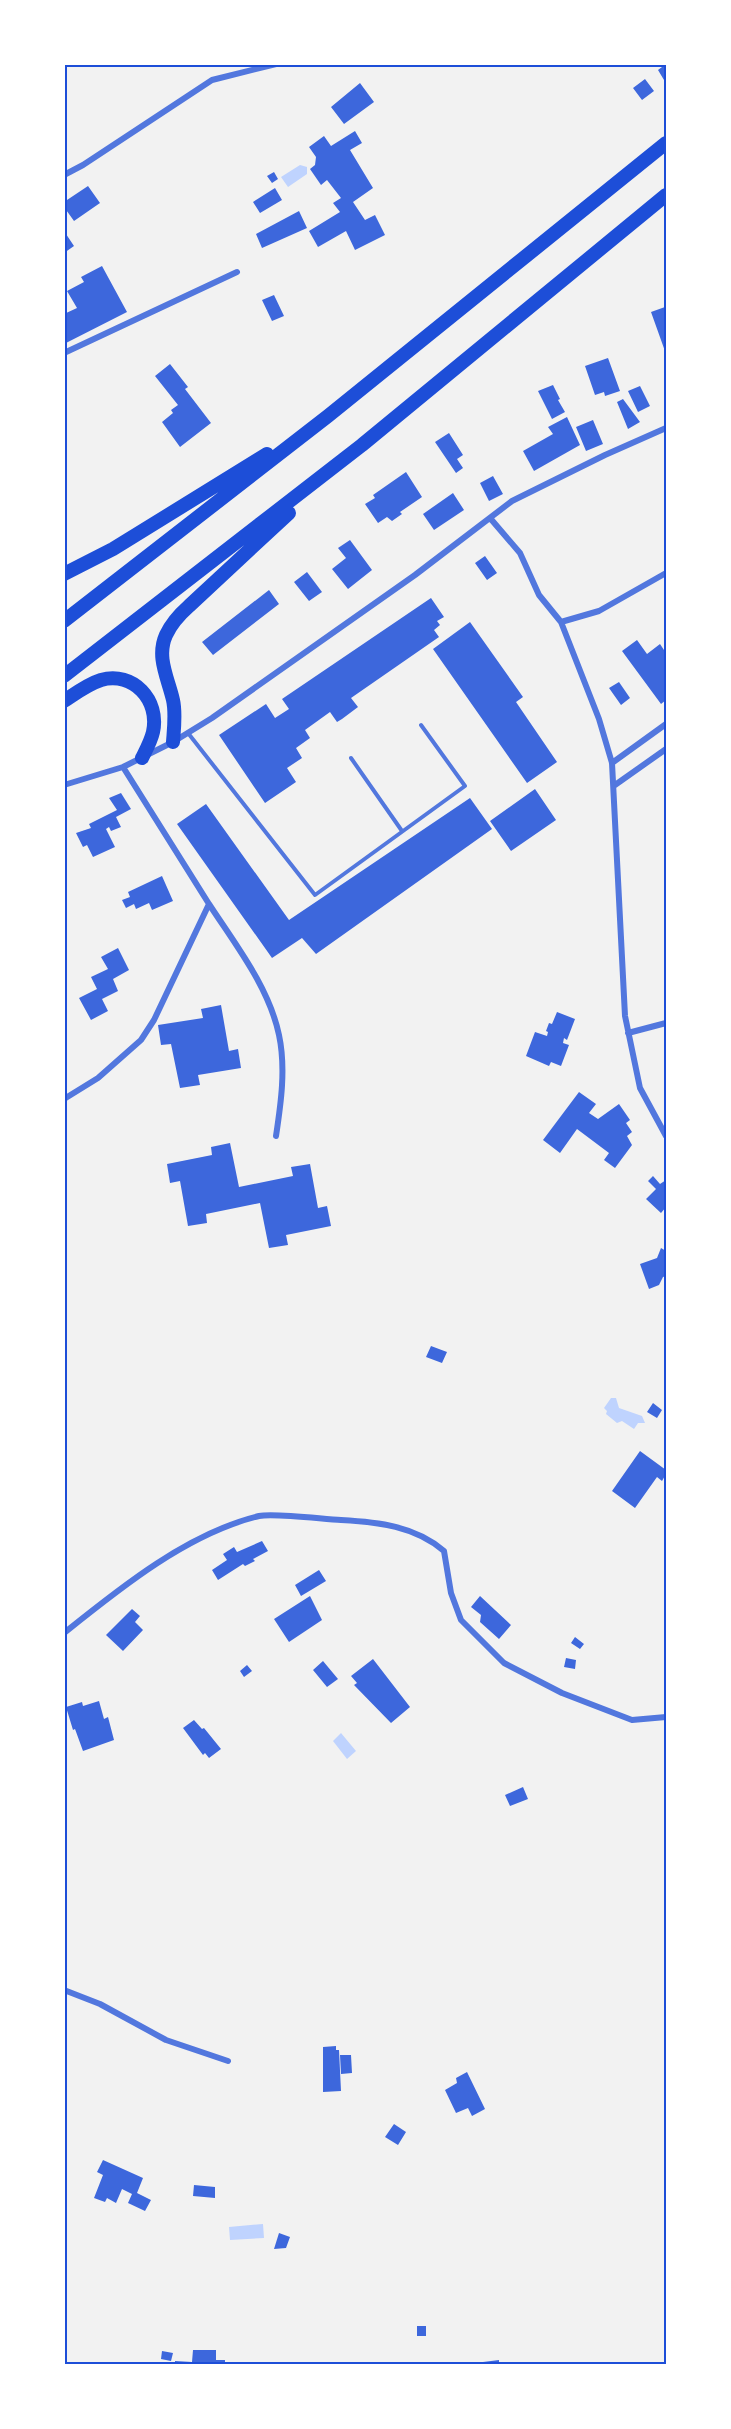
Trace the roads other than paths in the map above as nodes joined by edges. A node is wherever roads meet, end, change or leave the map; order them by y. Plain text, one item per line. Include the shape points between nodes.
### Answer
1 (276, 64) edge
2 (666, 143) edge
3 (666, 150) edge
4 (64, 175) edge
5 (624, 179) junction
6 (666, 195) edge
7 (666, 203) edge
8 (618, 236) junction
9 (237, 272) dead end
10 (64, 353) edge
11 (328, 417) junction
12 (666, 428) edge
13 (362, 445) junction
14 (490, 518) junction
15 (666, 573) edge
16 (64, 574) edge
17 (64, 621) edge
18 (561, 622) junction
19 (64, 676) edge
20 (64, 701) edge
21 (666, 724) edge
22 (421, 725) dead end
23 (188, 733) junction
24 (172, 742) junction
25 (666, 749) edge
26 (142, 758) junction
27 (351, 758) dead end
28 (612, 763) junction
29 (123, 767) junction
30 (64, 785) edge
31 (615, 785) junction
32 (402, 831) junction
33 (209, 904) junction
34 (666, 1023) edge
35 (628, 1032) junction
36 (64, 1099) edge
37 (276, 1136) dead end
38 (666, 1136) edge
39 (64, 1634) edge
40 (666, 1717) edge
41 (64, 1990) edge
42 (228, 2061) dead end

1 - 4 street via 212,80
2 - 5 highway
3 - 5 highway
5 - 11 highway
6 - 8 highway
7 - 8 highway
8 - 13 highway
9 - 10 street
11 - 16 highway via 113,549
11 - 17 highway
12 - 14 street via 512,501
13 - 19 highway
13 - 24 highway via 175,620 162,652 174,708
14 - 18 street via 520,553 539,595
14 - 23 street
15 - 18 street via 599,611
18 - 28 street
20 - 26 highway via 100,680 126,679 140,687 154,717
21 - 28 street
22 - 32 lane via 465,786
23 - 24 street
23 - 32 lane via 315,895
24 - 26 street
25 - 31 street
26 - 29 street
27 - 32 lane
28 - 31 street
29 - 30 street
29 - 33 street
31 - 35 street
33 - 36 street via 141,1040 98,1078
33 - 37 street via 249,967 272,1011 279,1034 282,1101
34 - 35 street
35 - 38 street via 640,1088
39 - 40 street via 108,1598 196,1539 261,1516 407,1528 444,1551 451,1593 461,1620 504,1663 562,1693 633,1720
41 - 42 street via 100,2004 166,2040

